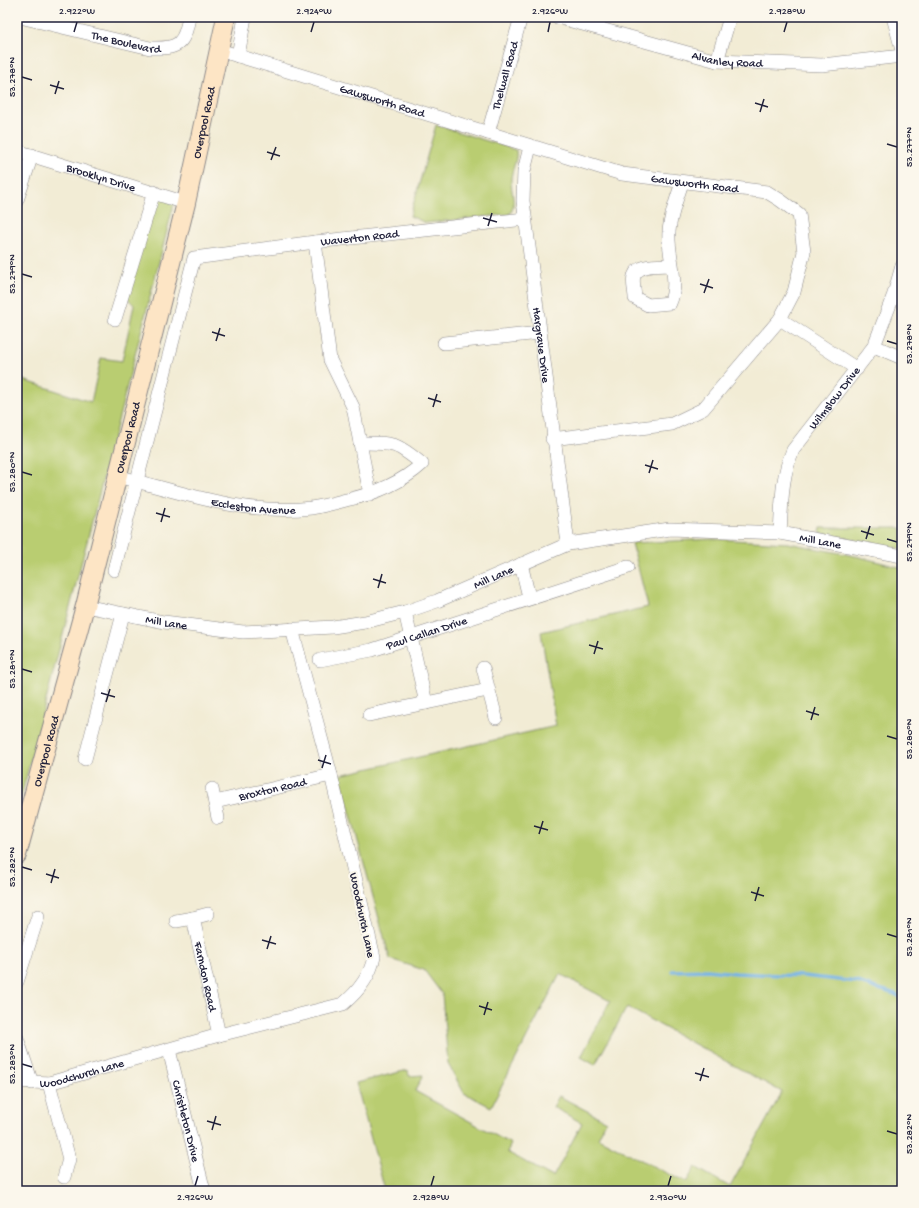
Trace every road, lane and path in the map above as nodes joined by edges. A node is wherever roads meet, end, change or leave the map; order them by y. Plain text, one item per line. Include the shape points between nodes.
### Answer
1 (20, 17) edge
2 (190, 17) edge
3 (226, 17) edge
4 (245, 17) edge
5 (521, 17) edge
6 (557, 17) edge
7 (730, 17) edge
8 (893, 17) edge
9 (219, 50) junction
10 (902, 50) edge
11 (238, 56) junction
12 (902, 56) edge
13 (717, 61) junction
14 (488, 133) junction
15 (530, 147) junction
16 (17, 151) edge
17 (32, 155) junction
18 (682, 183) junction
19 (154, 192) junction
20 (17, 200) edge
21 (186, 202) junction
22 (525, 219) junction
23 (315, 242) junction
24 (194, 258) joint
25 (672, 265) dead end
26 (902, 266) edge
27 (115, 319) dead end
28 (780, 320) junction
29 (540, 333) junction
30 (444, 344) dead end
31 (874, 346) junction
32 (902, 358) edge
33 (857, 369) junction
34 (552, 439) junction
35 (360, 443) junction
36 (117, 476) junction
37 (137, 481) junction
38 (370, 494) junction
39 (780, 533) junction
40 (568, 544) junction
41 (902, 556) edge
42 (521, 564) junction
43 (628, 567) dead end
44 (114, 570) dead end
45 (530, 597) junction
46 (85, 606) junction
47 (404, 612) junction
48 (123, 614) junction
49 (292, 629) junction
50 (410, 637) junction
51 (320, 660) dead end
52 (483, 668) dead end
53 (488, 690) junction
54 (426, 703) junction
55 (369, 715) dead end
56 (496, 718) dead end
57 (85, 759) dead end
58 (331, 775) junction
59 (212, 789) dead end
60 (214, 802) junction
61 (218, 818) dead end
62 (17, 855) edge
63 (208, 914) dead end
64 (38, 916) dead end
65 (193, 918) junction
66 (176, 921) dead end
67 (17, 982) edge
68 (219, 1035) junction
69 (17, 1038) edge
70 (169, 1050) junction
71 (17, 1081) edge
72 (32, 1083) junction
73 (49, 1083) junction
74 (64, 1177) dead end
75 (204, 1191) edge

1 - 2 street, The Boulevard via 150,48 166,49 179,44
3 - 9 main road, Overpool Road
4 - 11 street
5 - 14 street, Thelwall Road
6 - 13 street, Alvanley Road
7 - 13 street
8 - 10 street
9 - 11 street, Gawsworth Road
9 - 21 main road, Overpool Road
11 - 14 street, Gawsworth Road
12 - 13 street, Alvanley Road via 822,64
14 - 15 street, Gawsworth Road
15 - 18 street, Gawsworth Road via 622,174
15 - 22 street, Hargrave Drive via 524,171
16 - 17 street, Brooklyn Drive
17 - 19 street, Brooklyn Drive
17 - 20 street
18 - 25 street via 668,231
18 - 28 street, Gawsworth Road via 767,192 799,214 804,252 794,292
19 - 21 street, Brooklyn Drive
19 - 27 street
21 - 36 main road, Overpool Road
22 - 23 street, Waverton Road
22 - 29 street, Hargrave Drive
23 - 24 street, Waverton Road
23 - 35 street via 330,360 353,407
24 - 37 street, Overpool Road
26 - 31 street, Wilmslow Drive
28 - 33 street
28 - 34 street, Gawsworth Road via 716,396 703,409 690,416 665,425
29 - 30 street
29 - 34 street, Hargrave Drive
31 - 32 street
31 - 33 street, Wilmslow Drive
33 - 39 street, Wilmslow Drive via 793,450 783,480
34 - 40 street, Hargrave Drive
35 - 38 street
35 - 38 street, Eccleston Avenue via 386,443 402,448 422,464 400,482
36 - 37 street, Eccleston Avenue
36 - 46 main road, Overpool Road
37 - 38 street, Eccleston Avenue via 234,505 258,508 310,508
37 - 44 street, Overpool Road
39 - 40 street, Mill Lane via 670,529
39 - 41 street, Mill Lane
40 - 42 street, Mill Lane
42 - 45 street
42 - 47 street, Mill Lane via 437,601
43 - 45 street, Paul Callan Drive
45 - 50 street, Paul Callan Drive
46 - 48 street, Mill Lane
46 - 62 main road, Overpool Road
47 - 49 street, Mill Lane via 333,627
47 - 50 street
48 - 49 street, Mill Lane via 243,632
48 - 57 street
49 - 58 street, Woodchurch Lane
50 - 51 street, Paul Callan Drive via 372,650
50 - 54 street
52 - 53 street
53 - 54 street
53 - 56 street
54 - 55 street
58 - 60 street, Broxton Road
58 - 68 street, Woodchurch Lane via 374,957 372,971 355,995 343,1004
59 - 60 street
60 - 61 street
63 - 65 street
64 - 67 street
65 - 66 street
65 - 68 street, Farndon Road
68 - 70 street, Woodchurch Lane
69 - 72 street
70 - 73 street, Woodchurch Lane
70 - 75 street, Christleton Drive
71 - 72 street, Woodchurch Lane
72 - 73 street, Woodchurch Lane
73 - 74 street via 69,1159

